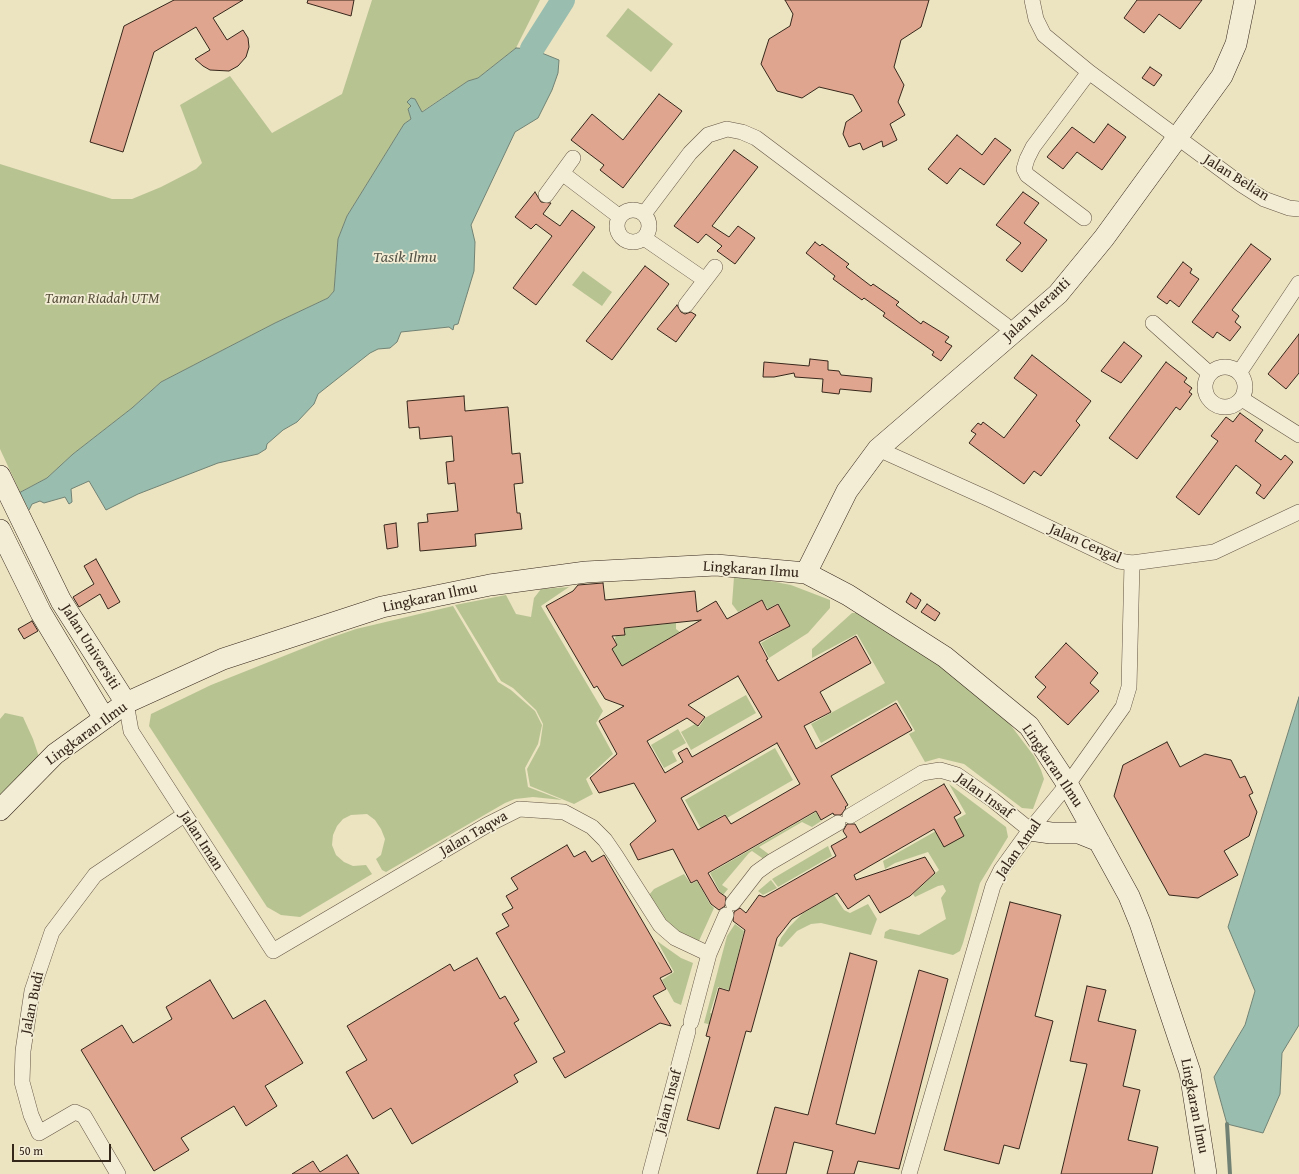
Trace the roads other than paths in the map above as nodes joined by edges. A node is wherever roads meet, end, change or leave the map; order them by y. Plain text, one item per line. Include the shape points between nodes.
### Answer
1 (1032, 0) edge
2 (1245, 0) edge
3 (1089, 72) junction
4 (1177, 139) junction
5 (573, 158) dead end
6 (562, 173) junction
7 (546, 195) dead end
8 (1299, 209) edge
9 (644, 214) junction
10 (620, 217) junction
11 (1084, 218) dead end
12 (644, 238) junction
13 (715, 267) dead end
14 (705, 280) junction
15 (1299, 283) edge
16 (686, 305) dead end
17 (1153, 323) dead end
18 (1012, 334) junction
19 (1239, 373) junction
20 (1210, 374) junction
21 (1242, 399) junction
22 (1299, 435) edge
23 (878, 449) junction
24 (4, 484) edge
25 (1299, 512) edge
26 (0, 530) edge
27 (1132, 563) junction
28 (806, 573) junction
29 (126, 704) junction
30 (107, 717) junction
31 (130, 731) junction
32 (1068, 785) junction
33 (0, 810) edge
34 (184, 815) junction
35 (1030, 830) junction
36 (1099, 841) junction
37 (273, 951) joint
38 (709, 954) junction
39 (118, 1174) edge
40 (650, 1174) edge
41 (909, 1174) edge
42 (1206, 1174) edge

1 - 3 street, Jalan Belian via 1036,18 1044,35
2 - 4 street, Jalan Meranti via 1236,44 1222,76
3 - 4 street, Jalan Belian
3 - 11 street via 1033,147 1024,169 1027,175
4 - 8 street, Jalan Belian via 1264,198 1289,208
4 - 18 street, Jalan Meranti via 1069,282
5 - 6 street
6 - 7 street
6 - 10 street
9 - 10 street via 634,210
9 - 12 street via 649,223
9 - 18 street via 690,153 708,135 727,129 742,132 756,138 1005,325
10 - 12 street via 616,226 622,239 631,243
12 - 14 street
13 - 14 street
14 - 16 street
15 - 19 street
17 - 20 street
18 - 23 street, Jalan Meranti
19 - 20 street via 1227,367
19 - 21 street via 1245,382
20 - 21 street via 1204,386 1212,404 1224,408 1231,407
21 - 22 street
23 - 27 street, Jalan Cengal via 1119,561
23 - 28 street, Jalan Meranti via 847,491
24 - 29 street, Jalan Universiti via 61,601
25 - 27 street, Jalan Cengal via 1214,552
26 - 30 street, Jalan Universiti via 41,613 101,713
27 - 32 street, Jalan Amal via 1129,687 1123,707
28 - 29 street, Lingkaran Ilmu via 716,565 675,566 586,572 490,585 382,606 223,659
28 - 32 street, Lingkaran Ilmu via 848,595 945,657 1029,726
29 - 30 street, Lingkaran Ilmu
29 - 31 street, Jalan Universiti
30 - 31 street, Jalan Universiti
30 - 33 street, Lingkaran Ilmu via 55,754
31 - 34 street, Jalan Iman
32 - 35 street, Jalan Amal
32 - 36 street, Lingkaran Ilmu
34 - 37 street, Jalan Iman
34 - 39 street, Jalan Budi via 95,875 52,932 32,991 23,1051 22,1082 39,1133 75,1112 84,1116
35 - 36 street via 1079,833
35 - 38 street, Jalan Insaf via 957,774 940,770 922,773 757,872 729,909
35 - 41 street, Jalan Amal via 1001,870 993,886
36 - 42 street, Lingkaran Ilmu via 1129,896 1140,923 1190,1072
37 - 38 street, Jalan Taqwa via 487,825 519,809 564,812 592,827 605,840 660,924 675,938
38 - 40 street, Jalan Insaf

